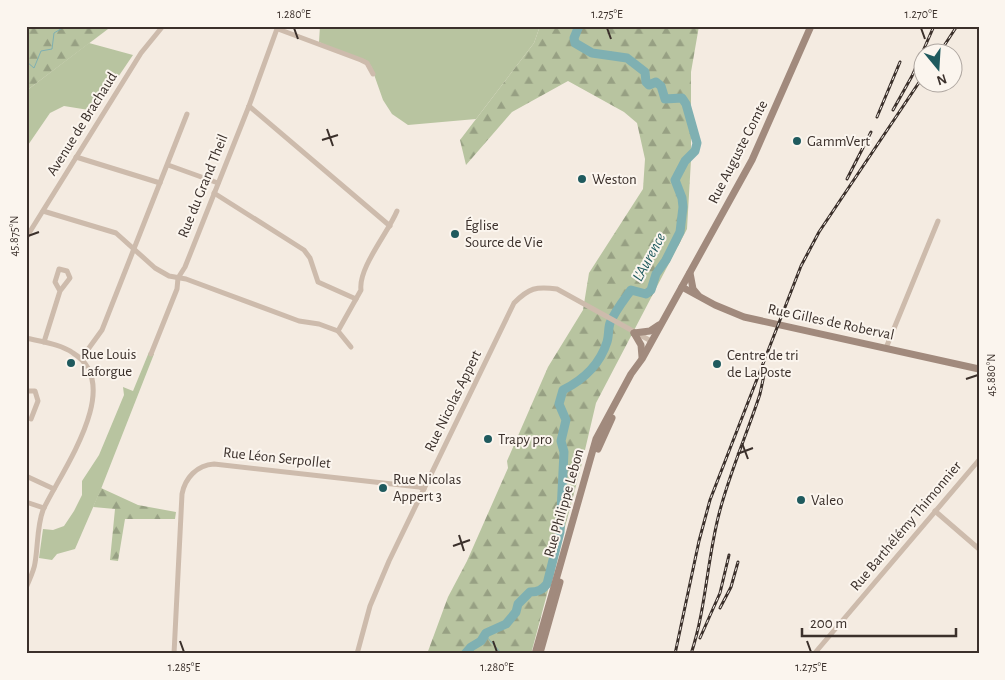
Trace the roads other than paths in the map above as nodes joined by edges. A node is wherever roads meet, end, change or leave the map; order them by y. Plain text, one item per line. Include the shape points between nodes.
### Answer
1 (163, 26) edge
2 (811, 26) edge
3 (278, 28) edge
4 (373, 74) dead end
5 (248, 106) junction
6 (187, 114) dead end
7 (76, 157) junction
8 (168, 165) junction
9 (160, 183) junction
10 (218, 183) junction
11 (214, 193) junction
12 (43, 211) junction
13 (397, 211) dead end
14 (938, 221) dead end
15 (390, 226) junction
16 (26, 238) edge
17 (135, 249) junction
18 (690, 272) junction
19 (178, 278) junction
20 (682, 286) junction
21 (60, 291) dead end
22 (698, 296) junction
23 (356, 299) junction
24 (674, 302) junction
25 (662, 323) junction
26 (338, 331) junction
27 (634, 332) junction
28 (26, 338) edge
29 (651, 341) junction
30 (44, 342) junction
31 (351, 347) dead end
32 (886, 348) junction
33 (150, 354) dead end
34 (81, 359) junction
35 (642, 359) junction
36 (637, 366) junction
37 (979, 369) edge
38 (26, 391) edge
39 (31, 418) dead end
40 (979, 460) edge
41 (26, 476) edge
42 (54, 490) junction
43 (424, 490) junction
44 (26, 502) edge
45 (44, 508) junction
46 (935, 511) junction
47 (979, 549) edge
48 (26, 588) edge
49 (174, 654) edge
50 (357, 654) edge
51 (535, 654) edge
52 (540, 654) edge
53 (814, 654) edge

1 - 7 street, Avenue de Brachaud via 141,53
2 - 18 street, Rue Auguste Comte via 752,160
3 - 4 street via 361,60 367,63
3 - 5 street, Rue du Grand Theil
5 - 10 street, Rue du Grand Theil
5 - 15 street
6 - 8 street
7 - 9 street
7 - 12 street, Avenue de Brachaud
8 - 9 street
8 - 10 street
9 - 17 street
10 - 11 street, Rue du Grand Theil
11 - 19 street, Rue du Grand Theil
11 - 23 street via 304,250 318,282
12 - 16 street, Avenue de Brachaud
12 - 17 street via 116,232
13 - 15 street
14 - 32 street
15 - 23 street via 362,274 361,290
17 - 19 street via 155,268
17 - 34 street via 102,330
18 - 20 street, Rue Auguste Comte
18 - 22 street via 693,289
19 - 26 street via 299,321
19 - 33 street, Rue du Grand Theil via 177,289
20 - 22 street, Rue Gilles de Roberval
20 - 24 street, Rue Philippe Lebon
21 - 30 street
22 - 24 street via 685,295
22 - 32 street, Rue Gilles de Roberval via 744,317
23 - 26 street
24 - 25 street, Rue Philippe Lebon
25 - 27 street via 650,332
25 - 29 street, Rue Philippe Lebon
26 - 31 street
27 - 29 street, Rue Nicolas Appert
27 - 35 street via 641,345
27 - 43 street, Rue Nicolas Appert via 557,289 534,288 523,294 514,304
28 - 30 street
29 - 35 street, Rue Philippe Lebon
30 - 34 street via 65,348
32 - 37 street, Rue Gilles de Roberval
34 - 42 street via 93,382 92,406
35 - 36 street, Rue Philippe Lebon
36 - 51 street, Rue Philippe Lebon via 596,439
36 - 52 street, Rue Philippe Lebon via 601,441
38 - 39 street via 35,391 38,401
40 - 46 street, Rue Barthélémy Thimonnier
41 - 42 street
42 - 45 street
43 - 49 street, Rue Léon Serpollet via 214,464 203,466 186,481 182,494
43 - 50 street, Rue Nicolas Appert via 370,606
44 - 45 street
45 - 48 street via 35,564
46 - 47 street
46 - 53 street, Rue Barthélémy Thimonnier

